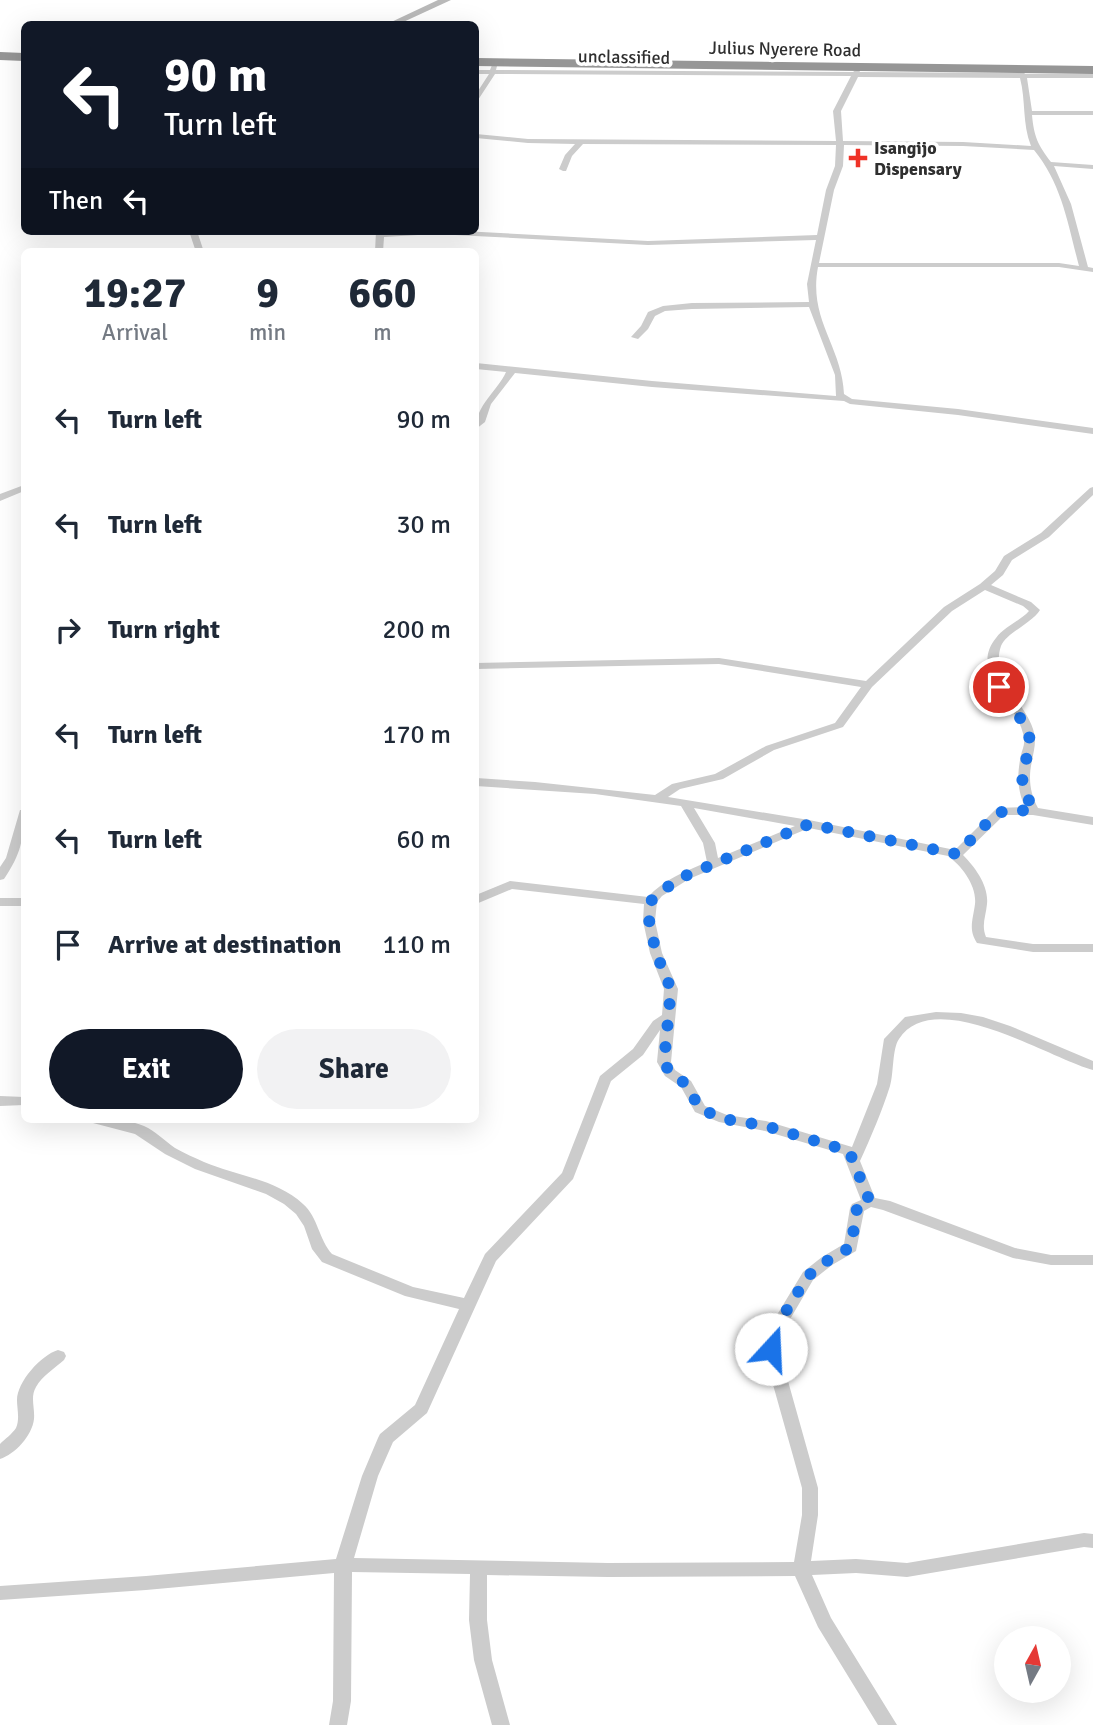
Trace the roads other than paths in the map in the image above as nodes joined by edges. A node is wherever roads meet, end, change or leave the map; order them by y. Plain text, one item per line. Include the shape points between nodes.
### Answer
1 (446, 0) edge
2 (399, 21) edge
3 (0, 57) edge
4 (21, 57) edge
5 (479, 63) edge
6 (493, 67) junction
7 (1093, 70) edge
8 (479, 71) edge
9 (857, 71) junction
10 (1022, 72) junction
11 (1093, 76) edge
12 (479, 93) edge
13 (1027, 113) junction
14 (1093, 113) edge
15 (479, 136) edge
16 (580, 142) junction
17 (841, 144) junction
18 (1036, 148) junction
19 (1052, 166) junction
20 (1065, 166) joint
21 (1093, 167) edge
22 (563, 169) dead end
23 (479, 234) edge
24 (821, 237) junction
25 (816, 265) junction
26 (1089, 269) edge
27 (812, 304) junction
28 (635, 337) dead end
29 (479, 366) edge
30 (512, 369) junction
31 (843, 399) junction
32 (479, 423) edge
33 (1093, 431) edge
34 (21, 489) edge
35 (1093, 489) edge
36 (0, 498) edge
37 (984, 586) junction
38 (479, 666) edge
39 (868, 685) junction
40 (479, 782) edge
41 (659, 798) junction
42 (684, 802) junction
43 (1033, 811) junction
44 (1093, 821) edge
45 (21, 824) edge
46 (809, 824) junction
47 (957, 854) junction
48 (713, 863) junction
49 (0, 876) edge
50 (479, 899) edge
51 (651, 901) junction
52 (0, 902) edge
53 (21, 902) edge
54 (1093, 948) edge
55 (669, 1016) junction
56 (1093, 1066) edge
57 (0, 1101) edge
58 (21, 1101) edge
59 (112, 1123) edge
60 (853, 1160) junction
61 (870, 1202) junction
62 (1093, 1260) edge
63 (468, 1305) junction
64 (58, 1356) dead end
65 (0, 1453) edge
66 (1093, 1541) edge
67 (343, 1565) junction
68 (479, 1568) junction
69 (801, 1569) junction
70 (0, 1593) edge
71 (338, 1725) edge
72 (501, 1725) edge
73 (888, 1725) edge

1 - 2 street
3 - 4 highway
5 - 6 highway, Julius Nyerere Road
6 - 8 street
6 - 9 highway, Julius Nyerere Road
6 - 12 street
7 - 10 highway, Julius Nyerere Road
9 - 10 highway, Julius Nyerere Road
9 - 17 street via 837,111
10 - 11 street
10 - 13 street
13 - 14 street
13 - 18 street
15 - 16 street
16 - 17 street
16 - 22 street
17 - 18 street
17 - 24 street
18 - 19 street
19 - 20 street
19 - 26 street
20 - 21 street
23 - 24 street via 648,243
24 - 25 street
25 - 26 street via 1059,265
25 - 27 street
27 - 28 street via 663,309 651,314
27 - 31 street via 833,356
29 - 30 street
30 - 31 street
30 - 32 street
31 - 33 street
34 - 36 street
35 - 37 street via 1045,535 1008,558
37 - 39 street via 948,609
37 - 43 street via 1035,610 1001,638 995,658 999,687 1013,703 1030,739 1022,782
38 - 39 street via 719,661
39 - 41 street via 839,725 770,748 719,777 676,786
40 - 41 street
41 - 42 street
42 - 46 street
42 - 48 street via 709,843
43 - 44 street
43 - 47 street via 996,814
45 - 49 street via 12,858
46 - 47 street
46 - 48 street
47 - 54 street via 981,898 977,929 982,940 1033,948
48 - 51 street via 685,876
50 - 51 street via 510,885
51 - 55 street via 649,920 656,953 671,989
52 - 53 street
55 - 60 street via 664,1062 670,1073 686,1084 700,1109 724,1119 825,1141 849,1151
55 - 63 street via 638,1052 605,1079 568,1175 490,1258
56 - 60 street via 991,1023 961,1016 910,1020 891,1039 884,1084
57 - 58 street
59 - 63 street via 140,1129 200,1166 271,1189 289,1200 301,1210 327,1258 410,1292
60 - 61 street
61 - 62 street via 1013,1252 1051,1260
61 - 69 street via 857,1208 851,1247 808,1276 771,1338 810,1488
63 - 67 street via 421,1409 386,1438
64 - 65 street via 30,1383 23,1403 26,1418 22,1430
66 - 69 street via 907,1570 856,1566
67 - 68 street
67 - 70 street
67 - 71 street
68 - 69 street
68 - 72 street via 483,1660
69 - 73 street via 824,1622

